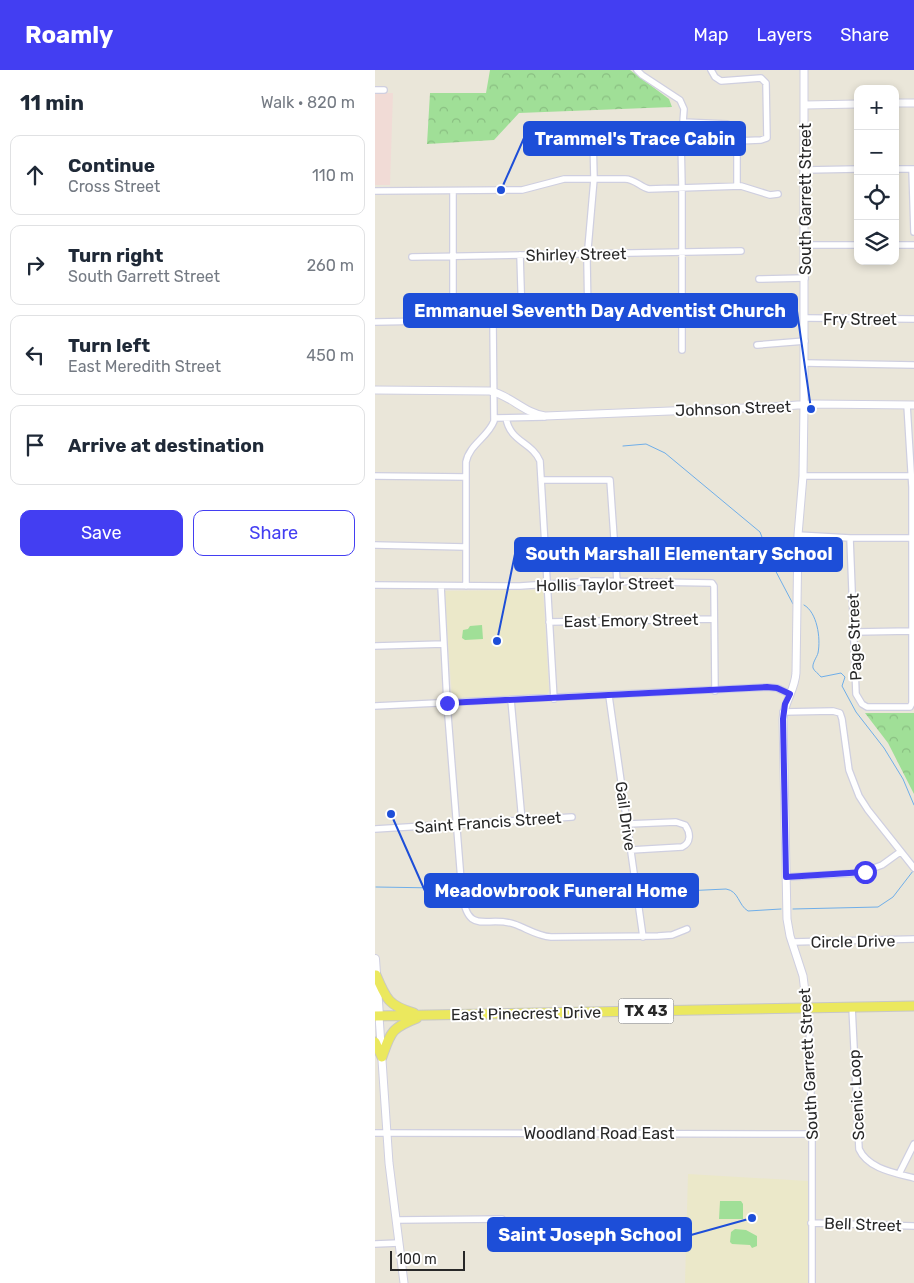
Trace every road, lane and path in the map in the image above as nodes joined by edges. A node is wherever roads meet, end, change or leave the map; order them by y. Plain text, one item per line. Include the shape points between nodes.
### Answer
1 (637, 70) edge
2 (711, 70) edge
3 (804, 70) edge
4 (375, 90) edge
5 (384, 90) dead end
6 (899, 103) edge
7 (914, 103) edge
8 (854, 104) edge
9 (805, 105) junction
10 (683, 122) junction
11 (593, 136) dead end
12 (737, 141) junction
13 (913, 168) edge
14 (854, 169) edge
15 (899, 169) edge
16 (805, 170) junction
17 (593, 179) junction
18 (737, 186) junction
19 (682, 188) junction
20 (375, 191) edge
21 (453, 191) junction
22 (778, 194) dead end
23 (914, 232) edge
24 (805, 245) junction
25 (854, 245) edge
26 (899, 245) edge
27 (914, 245) edge
28 (741, 251) dead end
29 (683, 252) junction
30 (588, 254) junction
31 (520, 255) junction
32 (452, 256) junction
33 (412, 257) dead end
34 (805, 278) junction
35 (759, 279) dead end
36 (742, 315) dead end
37 (682, 317) junction
38 (588, 318) junction
39 (805, 318) junction
40 (914, 319) edge
41 (522, 320) junction
42 (453, 321) junction
43 (493, 321) junction
44 (375, 322) edge
45 (805, 341) junction
46 (757, 345) dead end
47 (682, 350) dead end
48 (805, 363) junction
49 (914, 365) edge
50 (375, 390) edge
51 (493, 392) junction
52 (804, 405) junction
53 (910, 405) edge
54 (551, 416) junction
55 (494, 418) junction
56 (506, 418) junction
57 (375, 476) edge
58 (803, 476) junction
59 (910, 476) junction
60 (466, 477) junction
61 (541, 480) junction
62 (798, 535) junction
63 (850, 538) junction
64 (913, 538) edge
65 (375, 545) edge
66 (465, 547) junction
67 (617, 581) junction
68 (547, 584) junction
69 (375, 585) edge
70 (441, 586) junction
71 (467, 586) junction
72 (714, 619) junction
73 (549, 622) junction
74 (912, 631) junction
75 (855, 632) junction
76 (444, 644) junction
77 (375, 646) edge
78 (715, 691) junction
79 (790, 694) junction
80 (609, 696) junction
81 (554, 699) junction
82 (511, 700) junction
83 (447, 703) junction
84 (375, 706) edge
85 (783, 712) junction
86 (572, 817) dead end
87 (522, 821) junction
88 (628, 824) junction
89 (457, 825) junction
90 (375, 829) edge
91 (631, 850) junction
92 (900, 852) junction
93 (914, 868) edge
94 (786, 877) junction
95 (687, 929) dead end
96 (643, 937) junction
97 (914, 938) edge
98 (792, 942) junction
99 (375, 959) edge
100 (376, 976) edge
101 (914, 1006) edge
102 (852, 1007) junction
103 (807, 1008) junction
104 (424, 1015) junction
105 (377, 1016) edge
106 (375, 1042) edge
107 (382, 1057) junction
108 (375, 1133) edge
109 (387, 1133) junction
110 (812, 1134) junction
111 (914, 1144) edge
112 (899, 1174) junction
113 (914, 1178) edge
114 (502, 1219) dead end
115 (397, 1220) junction
116 (811, 1223) junction
117 (914, 1226) edge
118 (399, 1243) junction
119 (375, 1244) edge
120 (404, 1283) edge
121 (812, 1283) edge

1 - 10 street via 680,100
2 - 12 street via 721,80 761,78 766,83 767,138
3 - 9 street, South Garrett Street
4 - 5 street
6 - 7 street
8 - 9 street
9 - 16 street, South Garrett Street
10 - 12 street via 730,124 736,129
10 - 19 street
11 - 17 street
12 - 18 street
13 - 15 street
13 - 23 street
14 - 16 street
16 - 24 street, South Garrett Street
17 - 19 street via 629,179 649,188
17 - 21 street via 559,180 522,190
17 - 30 street
18 - 19 street
18 - 22 street via 770,195
19 - 29 street
20 - 21 street
21 - 32 street
24 - 25 street
24 - 34 street, South Garrett Street
26 - 27 street
28 - 29 street, Shirley Street
29 - 30 street, Shirley Street
29 - 37 street
30 - 31 street, Shirley Street
30 - 38 street
31 - 32 street, Shirley Street
31 - 41 street
32 - 33 street, Shirley Street
32 - 42 street
34 - 35 street
34 - 39 street, South Garrett Street
36 - 37 street
37 - 38 street
37 - 47 street
38 - 41 street
39 - 40 street, Fry Street
39 - 45 street, South Garrett Street
41 - 43 street
42 - 43 street
42 - 44 street
43 - 51 street
45 - 46 street
45 - 48 street, South Garrett Street
48 - 49 street
48 - 52 street, South Garrett Street
50 - 51 street, Johnson Street
51 - 54 street, Johnson Street via 531,412
51 - 55 street
52 - 53 street, Johnson Street
52 - 54 street, Johnson Street
52 - 58 street, South Garrett Street
53 - 59 street
54 - 56 street, Johnson Street
55 - 56 street, Johnson Street
55 - 60 street via 487,433 468,455
56 - 61 street via 512,434 537,455
57 - 60 street
58 - 59 street
58 - 62 street, South Garrett Street
59 - 64 street
60 - 66 street
61 - 67 street via 611,480
61 - 68 street
62 - 63 street
62 - 79 street, South Garrett Street via 796,679
63 - 64 street
63 - 75 street, Page Street
64 - 74 street
65 - 66 street
66 - 71 street
67 - 68 street, Hollis Taylor Street
67 - 72 street, Hollis Taylor Street via 714,583
68 - 71 street, Hollis Taylor Street
68 - 73 street
69 - 70 street, Hollis Taylor Street
70 - 71 street, Hollis Taylor Street
70 - 76 street
72 - 73 street, East Emory Street
72 - 78 street
73 - 81 street
74 - 75 street
74 - 75 street, Page Street via 911,705 908,708 870,708 861,704 855,690
76 - 77 street
76 - 83 street
78 - 79 street via 773,687
78 - 80 street
79 - 85 street, South Garrett Street
80 - 81 street
80 - 88 street, Gail Drive
81 - 82 street
82 - 83 street
82 - 87 street
83 - 84 street
83 - 89 street
85 - 92 street via 840,713 849,770 855,786 868,810
85 - 94 street, South Garrett Street
86 - 87 street, Saint Francis Street
87 - 89 street, Saint Francis Street
88 - 91 street, Gail Drive
88 - 91 street via 676,822 685,825 689,833 689,841 682,847
89 - 90 street, Saint Francis Street
89 - 96 street via 463,900 468,916 475,921 512,923 551,937
91 - 96 street, Gail Drive
92 - 93 street
92 - 94 street via 882,866 860,873
94 - 98 street, South Garrett Street via 787,919
95 - 96 street via 666,936
97 - 98 street, Circle Drive
98 - 103 street, South Garrett Street via 803,976
99 - 100 main road
100 - 104 main road via 392,1004
100 - 105 main road
101 - 102 main road, East Pinecrest Drive / TX 43
102 - 103 main road, East Pinecrest Drive / TX 43
102 - 112 street, Scenic Loop via 859,1149 874,1165
103 - 104 main road, East Pinecrest Drive / TX 43
103 - 110 street, South Garrett Street
104 - 105 main road, East Pinecrest Drive / TX 43
104 - 107 main road via 394,1030
105 - 107 street
106 - 107 main road
107 - 109 street
108 - 109 street, Woodland Road East
109 - 110 street, Woodland Road East
109 - 115 street
110 - 116 street, South Garrett Street
111 - 112 street
112 - 113 street, Scenic Loop
114 - 115 street
115 - 118 street
116 - 117 street, Bell Street
116 - 121 street, South Garrett Street
118 - 119 street
118 - 120 street

